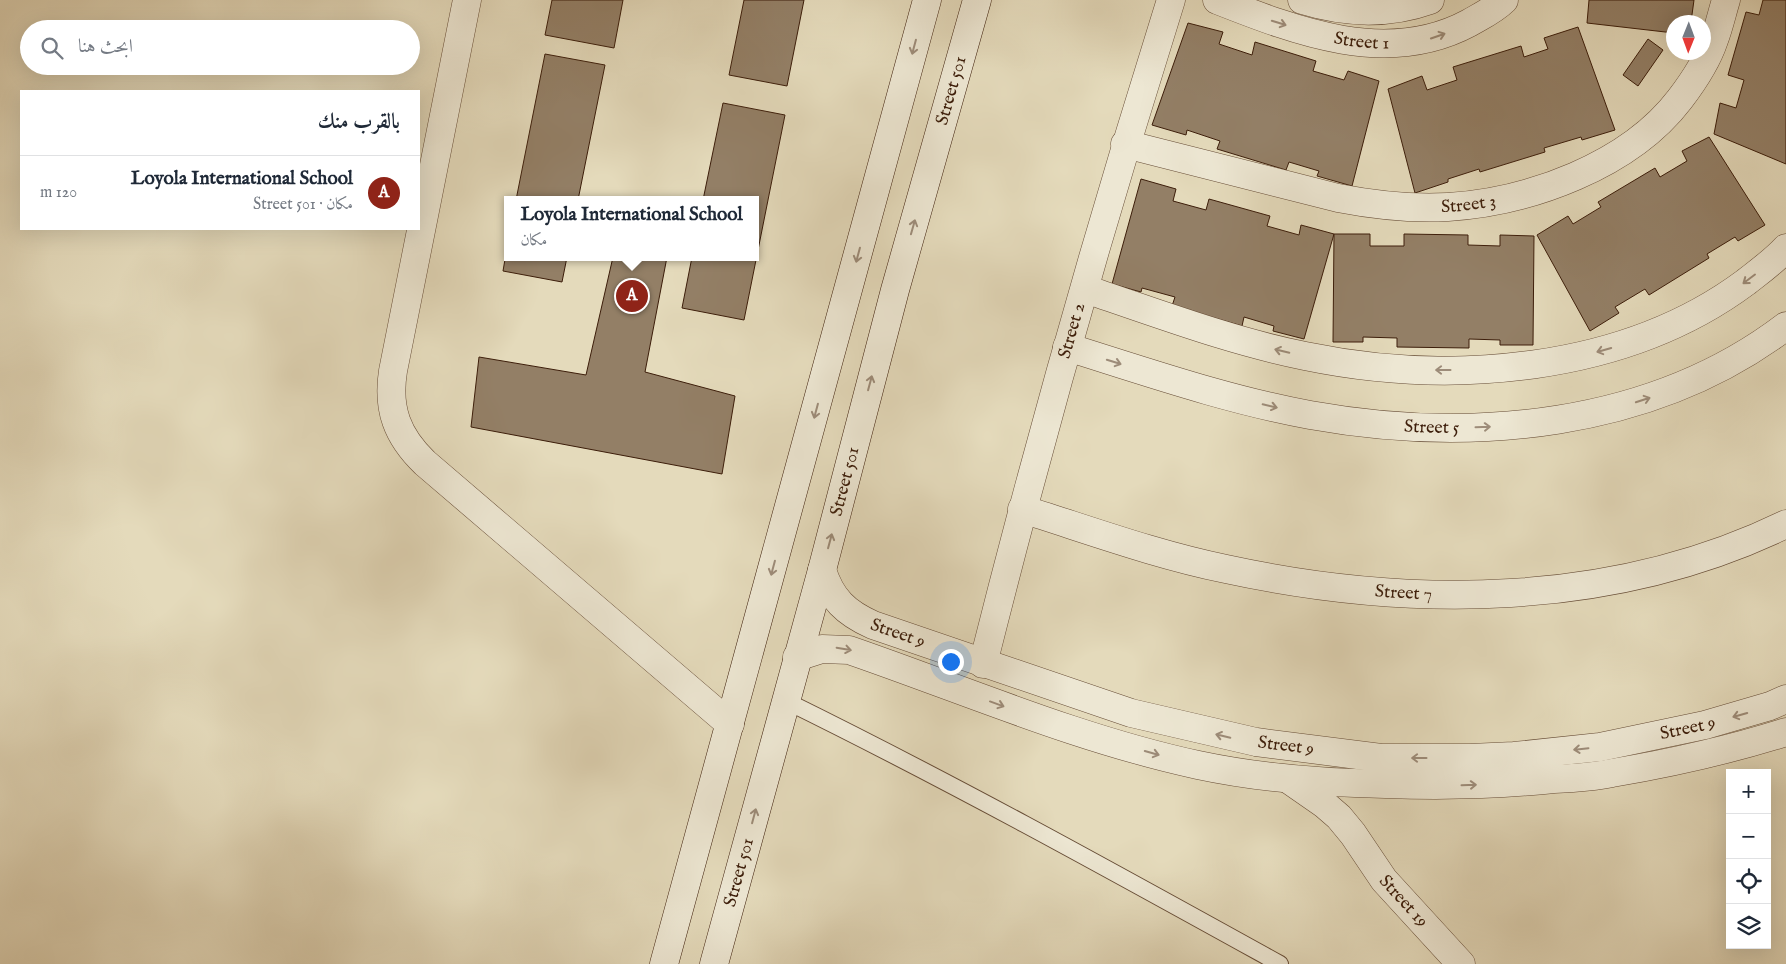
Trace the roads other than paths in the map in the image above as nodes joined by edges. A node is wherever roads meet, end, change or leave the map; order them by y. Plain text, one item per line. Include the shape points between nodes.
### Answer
1 (468, 0) edge
2 (927, 0) edge
3 (977, 0) edge
4 (1171, 0) edge
5 (1217, 0) edge
6 (1302, 0) edge
7 (1430, 0) edge
8 (1504, 0) edge
9 (1726, 0) edge
10 (1125, 144) junction
11 (1786, 248) edge
12 (1085, 289) junction
13 (1786, 326) edge
14 (1067, 347) junction
15 (1022, 509) junction
16 (1786, 524) edge
17 (822, 570) junction
18 (797, 657) junction
19 (983, 664) junction
20 (786, 701) junction
21 (1781, 710) edge
22 (730, 724) junction
23 (1786, 732) edge
24 (1360, 755) junction
25 (1288, 779) junction
26 (1357, 784) junction
27 (1353, 834) junction
28 (664, 964) edge
29 (714, 964) edge
30 (1280, 964) edge
31 (1461, 964) edge

1 - 22 street via 392,371 390,388 395,421 413,451 425,462
2 -> 22 street
17 -> 3 street, Street 501 via 895,290
4 - 10 street, Street 2
5 -> 8 street, Street 1 via 1308,32 1343,40 1388,44 1420,41 1457,29
6 - 7 street, Street 1 via 1334,8 1372,11 1406,8
9 - 10 street, Street 3 via 1714,40 1701,67 1679,100 1644,136 1628,149 1560,182 1492,201 1416,208 1368,204
10 - 12 street, Street 2
11 -> 12 street via 1728,295 1651,334 1593,353 1501,368 1381,368 1306,356 1209,330
12 - 14 street, Street 2
14 -> 13 street, Street 5 via 1184,383 1310,415 1403,427 1450,428 1549,422 1659,395 1748,353
14 - 15 street, Street 2
15 - 16 street, Street 7 via 1225,569 1320,585 1420,595 1507,594 1594,584 1677,566
15 - 19 street, Street 2
17 - 18 street, Street 501
17 - 19 street, Street 9 via 840,604 861,620
18 - 20 street, Street 501
18 -> 25 street, Street 9 via 822,649 849,650 1034,717 1120,744 1197,764
24 -> 19 street, Street 9 via 1256,742 1176,724 1131,713
29 -> 20 street, Street 501
20 - 30 lane via 985,804
21 -> 24 street, Street 9 via 1600,747 1470,758
22 - 28 street
26 -> 23 street, Street 9 via 1514,783 1611,774 1710,754
24 - 26 street
25 - 26 street, Street 9
25 - 27 street, Street 19 via 1324,804
26 - 27 street
27 - 31 street, Street 19 via 1384,880

